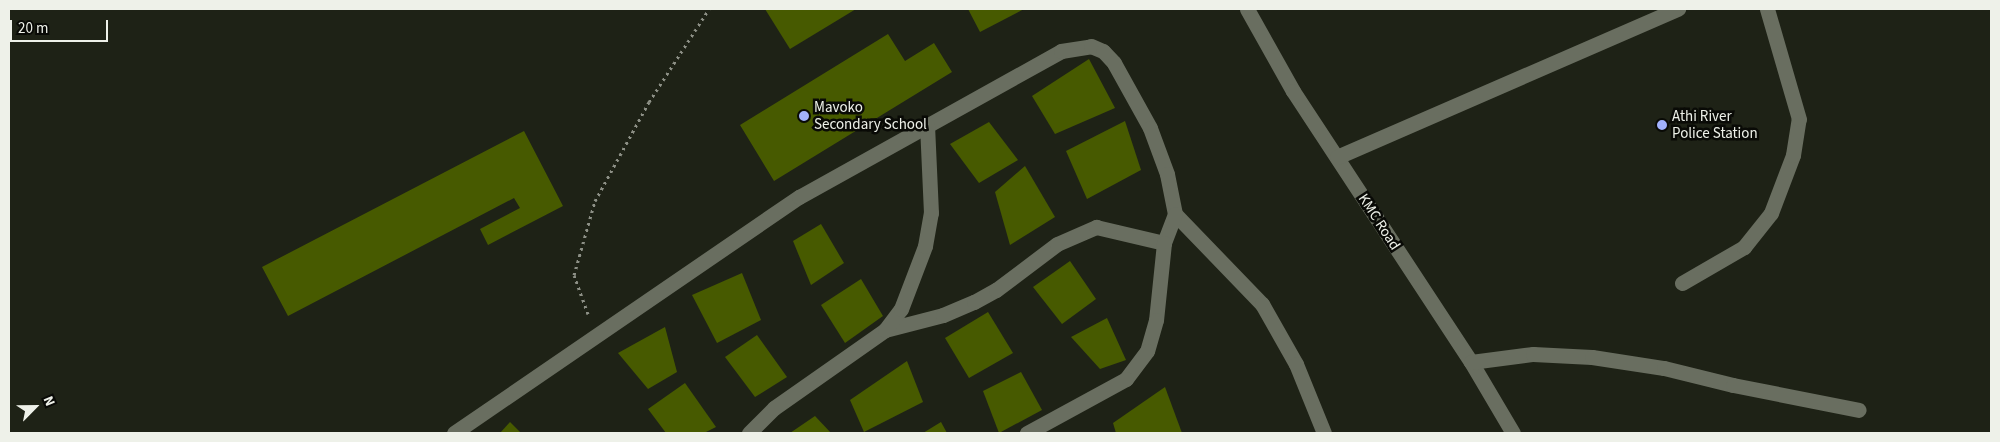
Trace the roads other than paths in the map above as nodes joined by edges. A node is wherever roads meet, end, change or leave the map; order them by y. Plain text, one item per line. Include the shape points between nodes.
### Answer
1 (1247, 9) edge
2 (1678, 9) edge
3 (1767, 9) edge
4 (927, 125) junction
5 (1337, 157) junction
6 (1175, 214) junction
7 (1164, 243) junction
8 (1682, 283) dead end
9 (885, 330) junction
10 (1471, 362) junction
11 (1859, 410) dead end
12 (454, 433) edge
13 (748, 433) edge
14 (1027, 433) edge
15 (1324, 433) edge
16 (1513, 433) edge

1 - 5 street, KMC Road via 1293,91
2 - 5 street
3 - 8 street via 1799,119 1793,155 1771,213 1744,247
4 - 6 street via 1061,51 1091,46 1104,52 1114,63 1150,128 1167,174
4 - 9 street via 931,213 925,246 901,309
4 - 12 street via 799,197
5 - 10 street, KMC Road
6 - 7 street
6 - 15 street via 1262,304 1296,364
7 - 9 street via 1096,227 1058,244 996,290 974,302 943,315
7 - 14 street via 1156,320 1147,351 1126,379
9 - 13 street via 774,408
10 - 11 street via 1533,354 1592,357 1664,368
10 - 16 street, KMC Road

